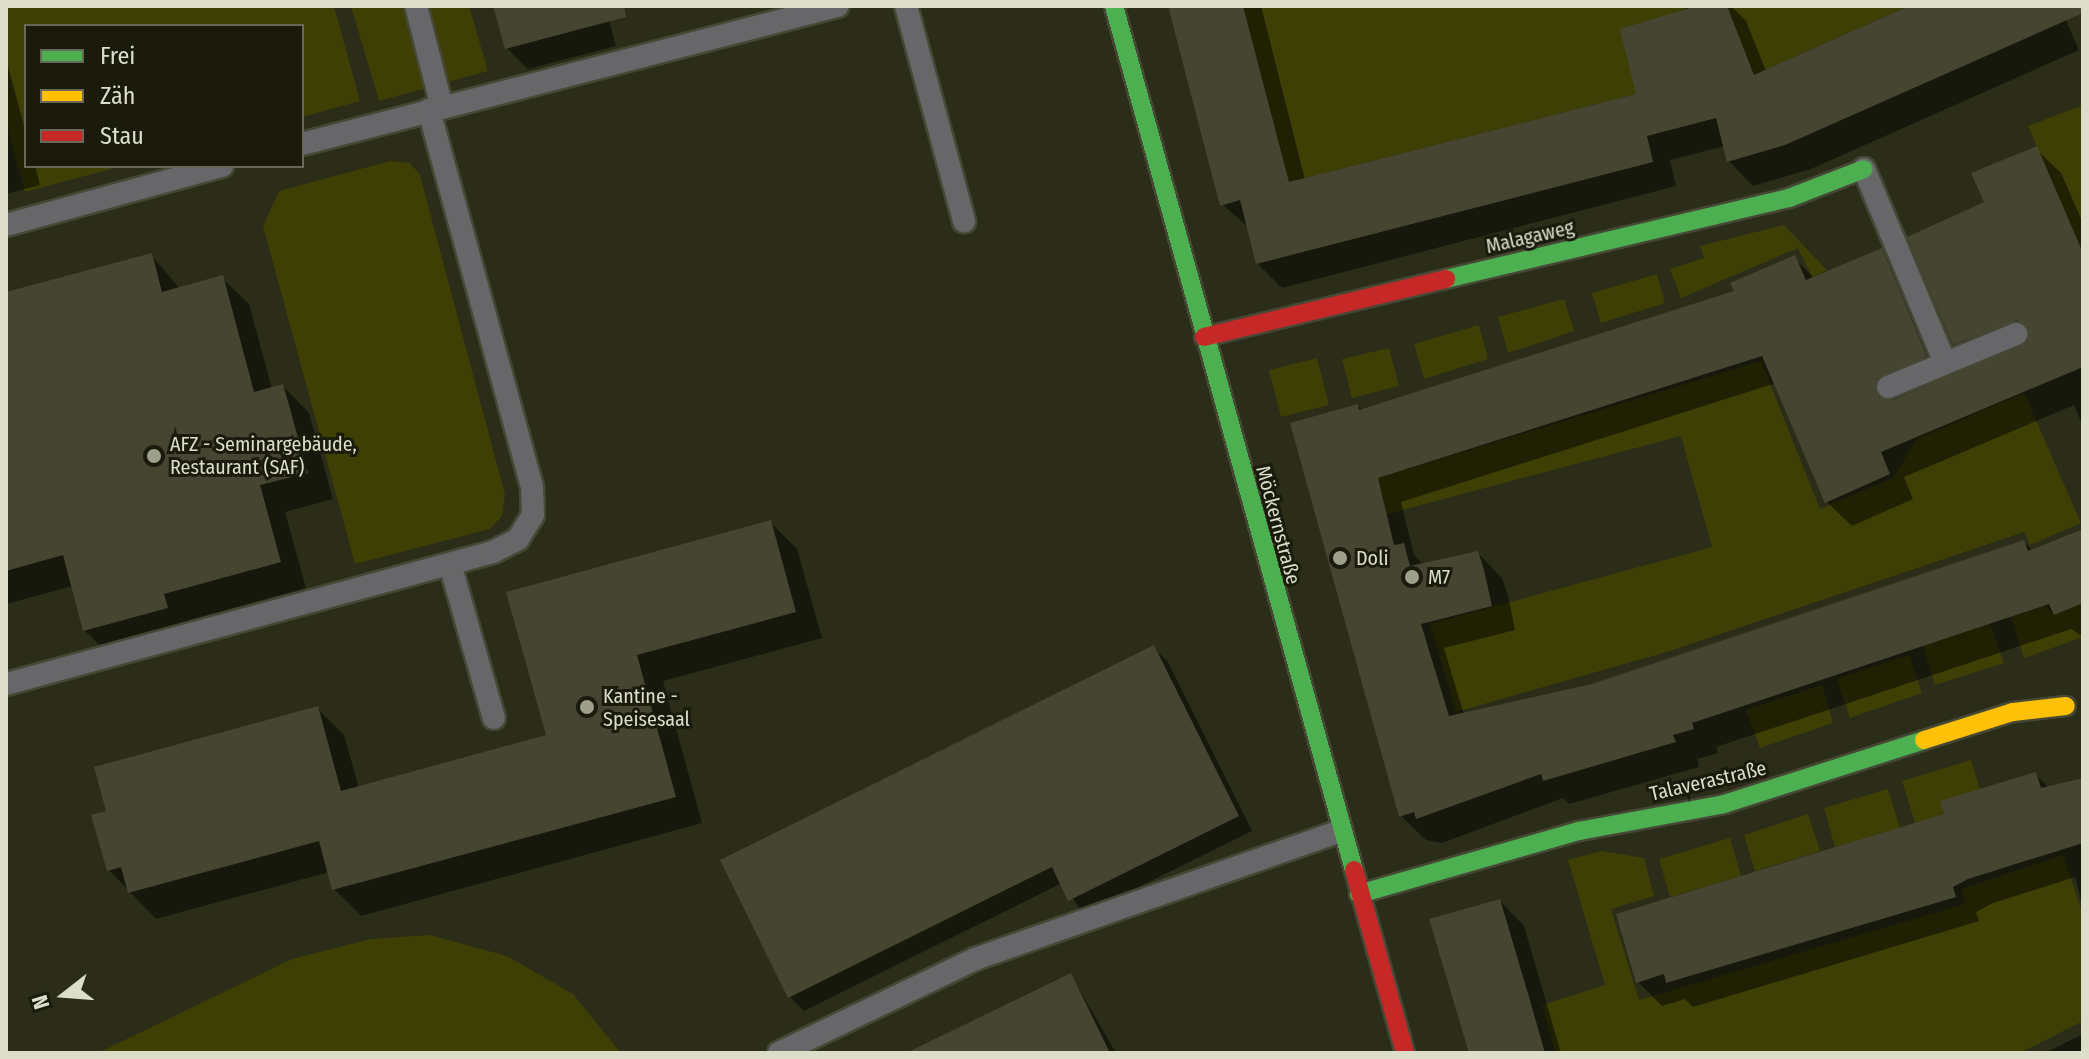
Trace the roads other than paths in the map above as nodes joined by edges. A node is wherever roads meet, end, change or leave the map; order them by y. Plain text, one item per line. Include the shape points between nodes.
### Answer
1 (416, 6) edge
2 (837, 6) edge
3 (906, 6) edge
4 (1114, 6) edge
5 (435, 108) junction
6 (304, 143) edge
7 (215, 168) edge
8 (1864, 169) joint
9 (964, 221) dead end
10 (6, 225) edge
11 (2016, 334) dead end
12 (1204, 337) junction
13 (1945, 363) junction
14 (1888, 387) dead end
15 (450, 564) junction
16 (6, 684) edge
17 (2066, 706) joint
18 (494, 718) dead end
19 (2083, 729) edge
20 (1341, 831) junction
21 (1359, 894) junction
22 (779, 1053) edge
23 (1405, 1053) edge

1 - 5 lane
2 - 5 lane
3 - 9 lane
4 - 12 street, Möckernstraße
5 - 6 lane
5 - 15 lane via 532,487 533,515 518,539
7 - 10 lane
8 - 12 street, Malagaweg via 1789,198
8 - 13 lane
11 - 13 lane
12 - 20 street, Möckernstraße
13 - 14 lane
15 - 16 lane
15 - 18 lane
17 - 19 lane
17 - 21 street, Talaverastraße via 2013,712 1724,804 1579,831
20 - 21 street, Möckernstraße
20 - 22 lane via 975,959
21 - 23 street, Möckernstraße

